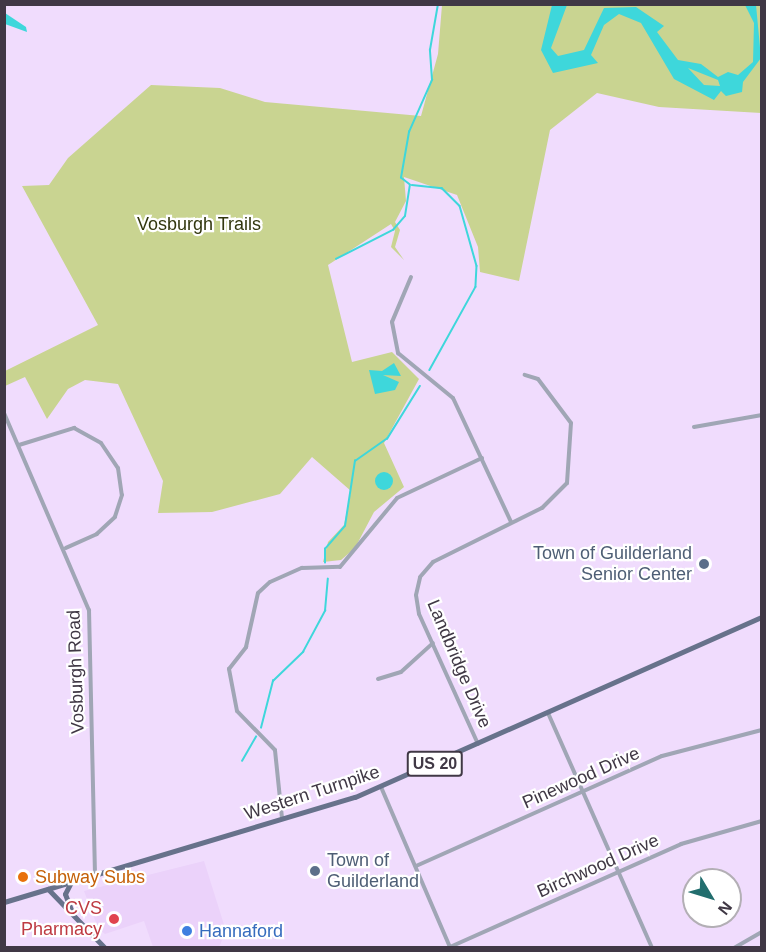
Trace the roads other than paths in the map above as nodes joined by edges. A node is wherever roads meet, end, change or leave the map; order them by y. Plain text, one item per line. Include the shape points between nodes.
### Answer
1 (411, 277) dead end
2 (525, 375) dead end
3 (4, 413) edge
4 (762, 415) edge
5 (694, 427) dead end
6 (19, 445) junction
7 (482, 458) junction
8 (511, 522) junction
9 (66, 548) junction
10 (762, 617) edge
11 (432, 643) junction
12 (378, 679) dead end
13 (548, 713) junction
14 (762, 730) edge
15 (478, 744) junction
16 (381, 787) junction
17 (584, 792) junction
18 (283, 821) junction
19 (762, 821) edge
20 (416, 866) junction
21 (618, 872) junction
22 (95, 874) junction
23 (71, 882) junction
24 (48, 889) junction
25 (4, 902) edge
26 (76, 918) junction
27 (762, 932) edge
28 (742, 946) edge
29 (450, 947) edge
30 (105, 948) edge
31 (652, 948) edge
32 (734, 948) edge

1 - 7 street via 392,322 398,353 453,398
2 - 8 street, Landbridge Drive via 538,379 566,412 572,432 570,472 551,503
3 - 6 street, Vosburgh Road
4 - 5 street
6 - 9 street, Vosburgh Road
6 - 9 street via 74,428 100,442 118,468 122,495 114,517 97,534
7 - 8 street
7 - 18 street via 397,498 340,567 302,568 270,582 258,593 246,647 229,669 237,711 275,750
8 - 11 street, Landbridge Drive via 440,557 420,578 417,605
9 - 22 street, Vosburgh Road via 89,610
10 - 13 main road, Western Turnpike / US 20
11 - 12 street via 401,672
11 - 15 street, Landbridge Drive
13 - 15 main road, Western Turnpike / US 20
13 - 17 street
14 - 17 street, Pinewood Drive via 662,756
15 - 16 main road, Western Turnpike / US 20
16 - 18 main road, Western Turnpike / US 20
16 - 20 street
17 - 20 street, Pinewood Drive
17 - 21 street
18 - 22 main road, Western Turnpike / US 20
19 - 21 street, Birchwood Drive via 706,834
20 - 29 street
21 - 29 street, Birchwood Drive
21 - 31 street
22 - 23 main road, US 20
23 - 24 main road, US 20
23 - 26 main road via 65,898
24 - 25 main road, US 20
24 - 26 main road
26 - 30 main road
27 - 28 street
28 - 32 street

